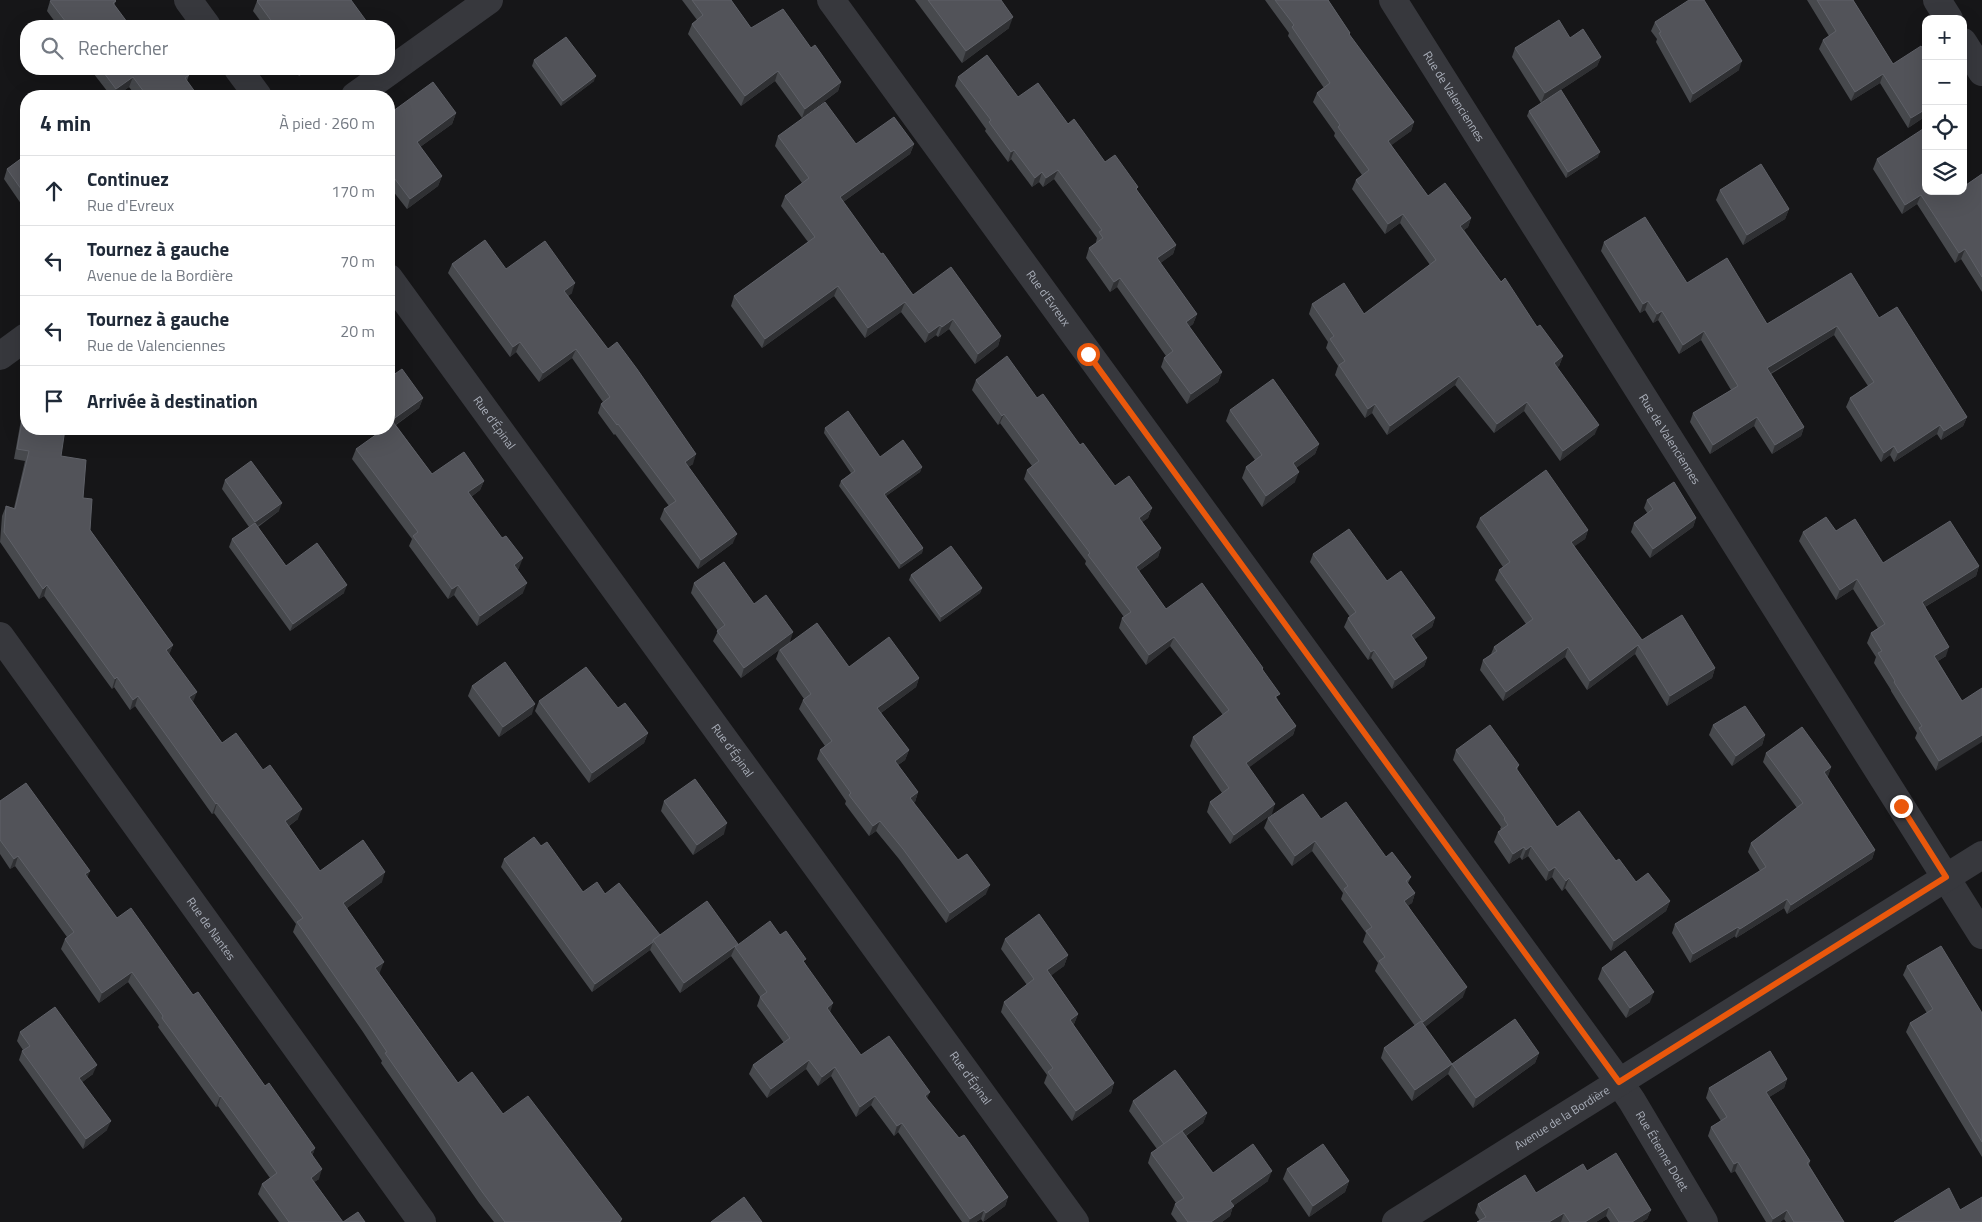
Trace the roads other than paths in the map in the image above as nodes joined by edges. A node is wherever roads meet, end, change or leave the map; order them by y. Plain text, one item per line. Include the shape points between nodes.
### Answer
1 (188, 0) edge
2 (489, 0) edge
3 (830, 0) edge
4 (1393, 0) edge
5 (1937, 0) edge
6 (1946, 15) edge
7 (203, 20) edge
8 (1967, 48) edge
9 (395, 67) edge
10 (1982, 72) edge
11 (242, 75) edge
12 (384, 75) edge
13 (254, 90) edge
14 (363, 90) edge
15 (395, 286) edge
16 (20, 341) edge
17 (0, 356) edge
18 (0, 636) edge
19 (1982, 855) edge
20 (1946, 877) junction
21 (1982, 934) edge
22 (1619, 1082) junction
23 (422, 1222) edge
24 (1075, 1222) edge
25 (1396, 1222) edge
26 (1704, 1222) edge

1 - 7 street
2 - 9 street
3 - 22 street, Rue d'Evreux
4 - 20 street, Rue de Valenciennes
5 - 6 street
8 - 10 street
11 - 13 street
12 - 14 street
15 - 24 street, Rue d'Épinal
16 - 17 street
18 - 23 street, Rue de Nantes
19 - 20 street, Avenue de la Bordière
20 - 21 street, Rue de Valenciennes
20 - 22 street, Avenue de la Bordière
22 - 25 street, Avenue de la Bordière
22 - 26 street, Rue Étienne Dolet

